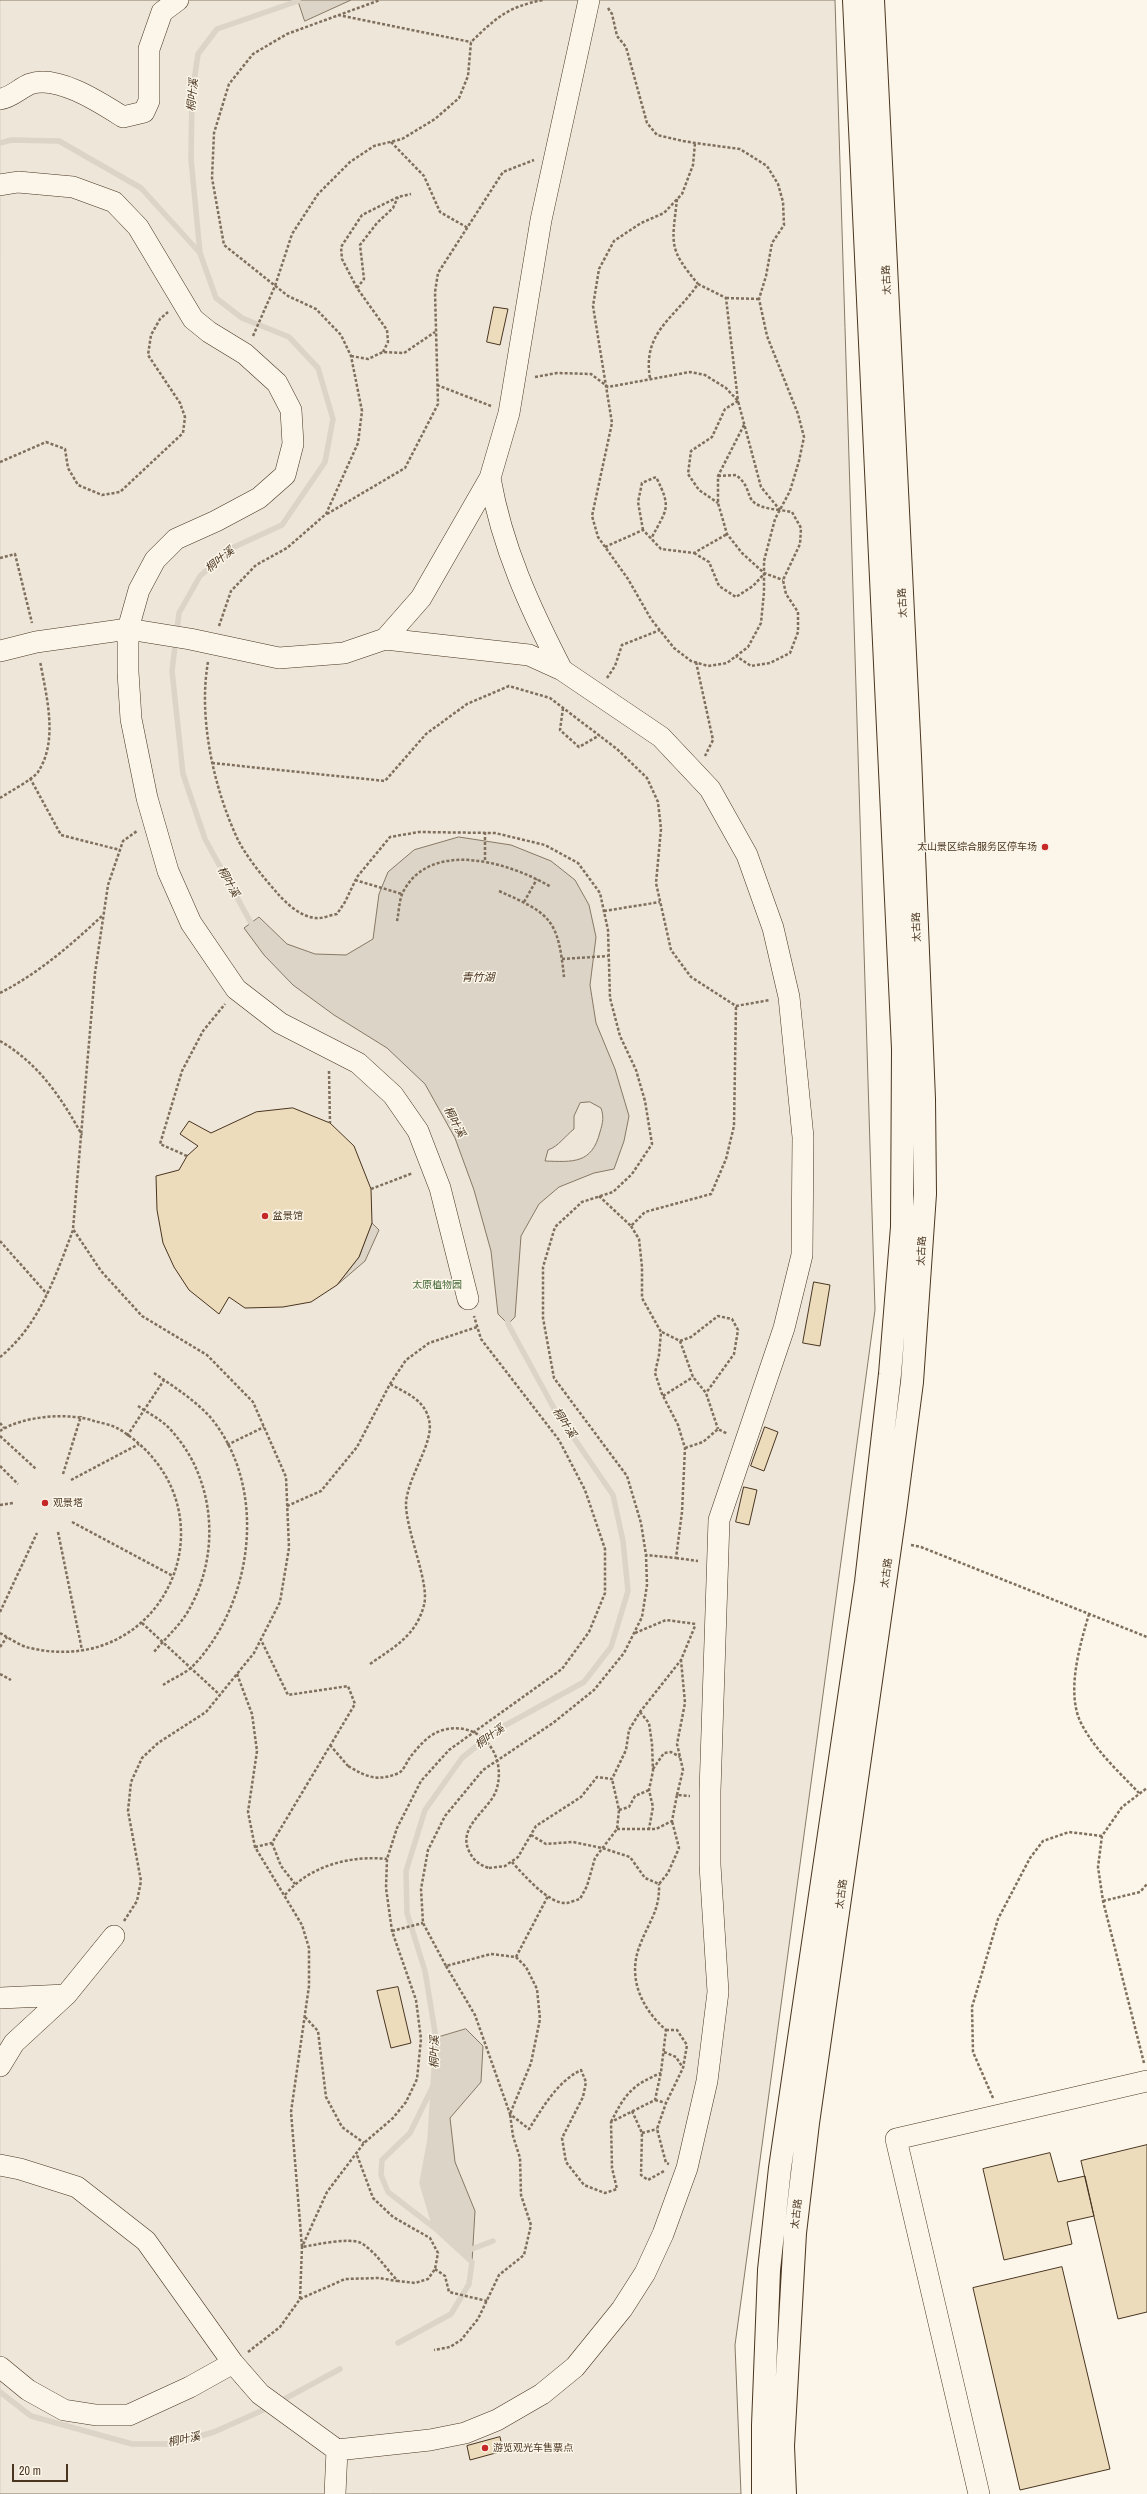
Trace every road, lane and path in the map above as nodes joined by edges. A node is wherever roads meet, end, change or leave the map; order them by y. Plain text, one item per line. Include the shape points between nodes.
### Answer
1 (178, 0) edge
2 (543, 0) edge
3 (854, 0) edge
4 (873, 0) edge
5 (598, 4) edge
6 (338, 15) dead end
7 (471, 42) junction
8 (0, 99) edge
9 (391, 142) junction
10 (695, 143) junction
11 (554, 161) junction
12 (0, 184) edge
13 (411, 194) dead end
14 (398, 198) junction
15 (677, 199) junction
16 (468, 228) junction
17 (698, 284) junction
18 (357, 288) junction
19 (726, 298) junction
20 (759, 299) junction
21 (182, 300) junction
22 (436, 331) junction
23 (255, 332) dead end
24 (383, 352) junction
25 (351, 356) dead end
26 (650, 378) junction
27 (515, 380) junction
28 (437, 385) junction
29 (608, 387) junction
30 (738, 401) junction
31 (509, 413) junction
32 (744, 424) junction
33 (0, 462) edge
34 (718, 476) junction
35 (490, 478) junction
36 (718, 503) junction
37 (780, 510) junction
38 (326, 514) dead end
39 (643, 530) junction
40 (727, 534) junction
41 (651, 539) junction
42 (605, 547) junction
43 (694, 553) junction
44 (0, 558) edge
45 (764, 573) junction
46 (783, 580) junction
47 (128, 629) junction
48 (660, 630) junction
49 (385, 639) junction
50 (36, 642) junction
51 (0, 651) edge
52 (736, 656) junction
53 (696, 662) junction
54 (562, 670) junction
55 (592, 691) junction
56 (563, 708) junction
57 (600, 735) junction
58 (212, 763) dead end
59 (696, 774) junction
60 (30, 778) junction
61 (0, 798) edge
62 (152, 819) junction
63 (485, 832) dead end
64 (120, 850) junction
65 (485, 860) junction
66 (537, 879) junction
67 (355, 880) dead end
68 (551, 888) dead end
69 (499, 891) dead end
70 (402, 894) junction
71 (524, 902) junction
72 (660, 902) junction
73 (604, 911) dead end
74 (104, 915) junction
75 (397, 921) dead end
76 (608, 956) dead end
77 (562, 959) junction
78 (564, 977) dead end
79 (236, 989) junction
80 (0, 993) edge
81 (789, 996) junction
82 (736, 1006) junction
83 (0, 1041) edge
84 (329, 1048) junction
85 (330, 1122) dead end
86 (82, 1135) junction
87 (187, 1156) dead end
88 (432, 1166) junction
89 (371, 1189) dead end
90 (599, 1196) dead end
91 (631, 1226) junction
92 (73, 1229) junction
93 (0, 1241) edge
94 (47, 1294) junction
95 (468, 1299) joint
96 (477, 1327) junction
97 (661, 1332) junction
98 (680, 1341) junction
99 (0, 1357) edge
100 (154, 1373) dead end
101 (693, 1377) junction
102 (164, 1380) junction
103 (390, 1384) junction
104 (706, 1393) junction
105 (663, 1396) junction
106 (138, 1406) dead end
107 (143, 1410) junction
108 (81, 1416) junction
109 (0, 1423) edge
110 (264, 1427) junction
111 (4, 1428) junction
112 (718, 1429) junction
113 (0, 1431) edge
114 (0, 1436) edge
115 (128, 1436) junction
116 (745, 1442) junction
117 (139, 1444) junction
118 (227, 1445) junction
119 (685, 1448) junction
120 (0, 1466) edge
121 (36, 1469) dead end
122 (63, 1474) dead end
123 (71, 1480) dead end
124 (18, 1484) dead end
125 (13, 1503) dead end
126 (0, 1505) edge
127 (287, 1506) junction
128 (72, 1522) dead end
129 (58, 1532) dead end
130 (37, 1533) dead end
131 (891, 1542) junction
132 (646, 1555) dead end
133 (173, 1576) junction
134 (0, 1612) edge
135 (1089, 1614) junction
136 (142, 1623) junction
137 (696, 1624) junction
138 (716, 1632) junction
139 (0, 1633) edge
140 (635, 1633) dead end
141 (7, 1637) junction
142 (1147, 1637) edge
143 (261, 1640) junction
144 (162, 1642) junction
145 (0, 1647) edge
146 (82, 1650) junction
147 (153, 1653) dead end
148 (681, 1660) junction
149 (370, 1664) dead end
150 (190, 1668) junction
151 (0, 1674) edge
152 (237, 1674) junction
153 (11, 1680) dead end
154 (164, 1685) dead end
155 (220, 1695) junction
156 (640, 1712) junction
157 (330, 1745) junction
158 (680, 1757) junction
159 (652, 1771) junction
160 (612, 1779) junction
161 (1147, 1788) edge
162 (649, 1790) junction
163 (1140, 1793) junction
164 (677, 1795) junction
165 (710, 1797) junction
166 (619, 1810) junction
167 (672, 1821) junction
168 (616, 1829) junction
169 (649, 1829) junction
170 (531, 1835) junction
171 (1102, 1836) junction
172 (272, 1843) junction
173 (255, 1847) junction
174 (602, 1848) junction
175 (386, 1859) junction
176 (512, 1862) junction
177 (295, 1884) junction
178 (659, 1884) junction
179 (1147, 1884) edge
180 (285, 1895) junction
181 (548, 1896) junction
182 (1103, 1901) junction
183 (423, 1923) dead end
184 (392, 1931) junction
185 (114, 1936) joint
186 (516, 1957) dead end
187 (446, 1966) dead end
188 (66, 1995) junction
189 (0, 1998) edge
190 (305, 2017) junction
191 (666, 2030) junction
192 (664, 2052) junction
193 (0, 2066) edge
194 (683, 2068) junction
195 (662, 2072) junction
196 (1146, 2074) edge
197 (655, 2100) junction
198 (666, 2103) junction
199 (632, 2111) junction
200 (1000, 2115) junction
201 (611, 2122) junction
202 (657, 2129) junction
203 (642, 2133) junction
204 (364, 2143) junction
205 (356, 2155) junction
206 (666, 2163) junction
207 (0, 2165) edge
208 (686, 2168) junction
209 (302, 2247) junction
210 (435, 2269) junction
211 (398, 2281) junction
212 (300, 2299) junction
213 (488, 2301) dead end
214 (233, 2363) junction
215 (0, 2367) edge
216 (337, 2450) junction
217 (335, 2494) edge
218 (763, 2494) edge
219 (785, 2494) edge
220 (979, 2494) edge

1 - 8 lane via 162,12 149,49 149,101 144,112 123,117 82,93 55,83 31,83
2 - 7 path via 526,3 502,13
3 - 218 main road, 太古路 via 903,1049 902,1220 890,1374 866,1582 780,2168 769,2270 762,2425
4 - 131 main road, 太古路 via 910,756 924,1107 925,1194 920,1291 912,1382
5 - 10 path via 612,14 617,36 626,47 647,123 656,135
5 - 11 lane
6 - 7 path
7 - 9 path via 468,76 459,98 435,119
9 - 16 path via 424,176 440,212
9 - 23 path via 374,146 350,162 318,194 292,234 276,286
10 - 15 path via 693,164 682,194
10 - 20 path via 740,149 767,166 778,184 783,202 784,225 772,243
11 - 16 path via 536,159 503,172
11 - 27 lane via 541,220
12 - 21 lane via 18,182 73,187 114,202 138,227
13 - 14 path
14 - 18 path via 393,208 360,245 364,279
14 - 18 path via 362,215 341,247 342,259
15 - 17 path via 672,242 679,261
15 - 29 path via 664,213 641,223 614,241 599,269 594,306
16 - 22 path via 438,273 435,292
17 - 19 path
17 - 26 path via 686,302 668,318 651,344 647,363
18 - 24 path via 387,330 388,342
19 - 20 path
19 - 30 path
20 - 37 path via 767,336 798,414 804,437 790,491
21 - 33 path via 160,319 150,335 148,355 180,403 185,417 183,433 120,492 102,495 78,485 68,468 65,449 46,442
21 - 47 lane via 193,319 245,354 277,383 290,410 293,444 285,475 259,498 176,539 155,560 139,590
22 - 24 path via 404,353
22 - 28 path
24 - 25 path via 368,359
26 - 29 path
26 - 30 path via 690,372 705,375 726,388
27 - 29 path via 558,372 591,374
27 - 31 lane
28 - 31 path
28 - 38 path via 438,404 405,468
29 - 42 path via 612,423 608,453 592,516 598,537
30 - 32 path
30 - 36 path via 725,409 712,438 692,451 688,474 700,490
31 - 35 lane
32 - 34 path
32 - 37 path via 760,487
34 - 36 path
34 - 37 path via 736,475 745,486 750,500 762,508
35 - 49 lane via 421,598
35 - 54 lane via 497,518 533,615
36 - 40 path
37 - 45 path via 775,519 764,561
37 - 46 path via 792,512 801,528 800,544
39 - 41 path
39 - 41 path via 638,502 642,483 656,477 667,499 665,513
39 - 42 path
40 - 43 path
40 - 45 path
41 - 43 path via 661,549
42 - 48 path
43 - 45 path via 709,562 719,586 736,597 753,586
44 - 50 path via 15,554
45 - 46 path
45 - 52 path via 760,623 748,647
46 - 52 path via 786,594 798,612 798,632 790,653 770,663 751,666
47 - 49 lane via 279,658 344,653
47 - 50 lane
47 - 62 lane via 131,719
48 - 53 path via 674,648
48 - 55 path via 622,645 615,666 606,680
49 - 54 lane via 530,655
50 - 51 lane
50 - 60 path via 50,732 46,752 37,773
52 - 53 path via 727,663 708,666
53 - 59 path via 713,740
54 - 55 lane
55 - 59 lane via 661,737
56 - 57 path
56 - 57 path via 560,730 579,747
56 - 58 path via 550,698 509,686 467,704 426,734 385,781
57 - 72 path via 647,778 658,802 661,829 656,883
59 - 81 lane via 710,789 747,855 773,928
60 - 61 path
60 - 64 path via 61,835
62 - 64 path via 123,841
62 - 79 lane via 168,871 191,923
63 - 65 path
64 - 74 path via 108,885
65 - 66 path via 510,867
65 - 70 path via 463,859 436,864 416,874
66 - 68 path
66 - 71 path
67 - 70 path
69 - 71 path
70 - 75 path
71 - 77 path via 551,921 560,943
72 - 73 path
72 - 82 path via 671,950 691,976
74 - 80 path via 29,978
74 - 86 path via 94,973
76 - 77 path
77 - 78 path
79 - 84 lane via 280,1023
79 - 87 path via 203,1031 182,1071 160,1144
81 - 82 path
81 - 116 lane via 803,1137 802,1255 784,1328
82 - 91 path via 734,1126 726,1159 710,1194 645,1212
83 - 86 path via 34,1065 61,1098
84 - 85 path
84 - 88 lane via 358,1063 393,1095 418,1131
86 - 92 path
88 - 89 path
88 - 95 lane
90 - 91 path
91 - 97 path via 639,1240 642,1298
92 - 94 path
92 - 110 path via 101,1271 142,1316 207,1354 253,1402
93 - 94 path
94 - 99 path via 36,1315
95 - 96 path
96 - 103 path via 429,1343 406,1360
96 - 175 path via 481,1339 558,1440 585,1490 606,1549 605,1593 589,1632 562,1669 449,1750 421,1781 397,1828
97 - 98 path
97 - 105 path via 655,1373
98 - 101 path
98 - 104 path via 691,1337 718,1316 732,1319 738,1330 734,1354
100 - 102 path
101 - 104 path
101 - 105 path
102 - 107 path
102 - 118 path via 211,1418
103 - 127 path via 357,1447 321,1491
103 - 149 path via 417,1399 429,1420 426,1445 411,1478 406,1504 411,1536 422,1576 425,1604 410,1635
104 - 112 path
105 - 119 path via 678,1424
106 - 107 path
107 - 115 path
107 - 144 path via 167,1427 189,1454 206,1493 210,1535 203,1574 186,1614
108 - 111 path via 42,1417
108 - 115 path via 118,1429
108 - 122 path
109 - 111 path
110 - 118 path
110 - 127 path via 286,1476
111 - 113 path
112 - 116 path
112 - 119 path via 703,1442
114 - 121 path
115 - 117 path
116 - 138 lane via 719,1520
117 - 123 path
117 - 133 path via 150,1452 172,1485 182,1522 179,1561
118 - 150 path via 244,1490 248,1530 242,1574 228,1614 210,1645
119 - 132 path via 682,1512 676,1558
120 - 124 path
125 - 126 path
127 - 143 path via 289,1548 280,1602
128 - 133 path
129 - 146 path
130 - 134 path
131 - 135 path via 921,1547
131 - 219 main road, 太古路 via 794,2233 783,2446
133 - 136 path via 164,1597
135 - 142 path
135 - 163 path via 1079,1648 1074,1694 1081,1724 1100,1752
136 - 144 path
136 - 146 path via 105,1646
137 - 138 path
137 - 140 path via 666,1620
137 - 148 path
138 - 165 lane
139 - 141 path
141 - 145 path
141 - 146 path via 28,1648 67,1653
143 - 152 path
143 - 157 path via 288,1695 348,1686 355,1704
144 - 147 path
144 - 150 path
148 - 156 path
148 - 158 path via 685,1702 677,1744
150 - 154 path
150 - 155 path
151 - 153 path
152 - 155 path
152 - 173 path via 252,1714 257,1751 248,1812
155 - 185 path via 206,1712 158,1743 142,1758 131,1782 128,1811 141,1881 137,1901
156 - 159 path via 649,1723
156 - 160 path via 629,1730 626,1750
157 - 172 path
157 - 176 path, bridge via 348,1766 367,1778 401,1772 427,1738 444,1730 463,1729 479,1734 490,1745 499,1769 496,1790 490,1802 476,1818 467,1835 466,1846 473,1858 489,1868 505,1866
158 - 159 path via 671,1752 664,1753
158 - 164 path via 683,1770
159 - 162 path
160 - 166 path
160 - 170 path via 597,1776 580,1797 536,1826
161 - 163 path
162 - 166 path via 635,1796 629,1807
162 - 169 path via 653,1807
163 - 171 path via 1122,1807
164 - 165 path
164 - 167 path
165 - 208 lane via 710,1865 718,1992 707,2081
166 - 168 path
167 - 169 path via 656,1829
167 - 178 path via 679,1848 668,1873
168 - 169 path
168 - 174 path
170 - 174 path via 546,1844 573,1842
170 - 176 path via 518,1857
171 - 182 path via 1098,1867
171 - 200 path via 1069,1832 1044,1840 1030,1858 998,1919 972,2007 973,2052
172 - 173 path
172 - 177 path via 281,1866
173 - 180 path
174 - 178 path via 630,1857 646,1878
174 - 181 path via 595,1858 587,1886 580,1899 566,1903
175 - 177 path via 370,1857 349,1860 320,1868
175 - 184 path via 386,1888
176 - 181 path via 528,1880
177 - 180 path
178 - 191 path via 660,1901 639,1946 636,1968 637,1992 652,2018
179 - 182 path via 1140,1892
180 - 190 path via 302,1925 309,1948 309,1986
181 - 186 path
182 - 196 path
183 - 184 path
184 - 204 path via 416,2000 421,2039 417,2079 406,2102 393,2118
185 - 188 lane
187 - 201 path via 475,2015 510,2114 522,2124 529,2129 548,2100 570,2076 581,2070 586,2082 583,2097 562,2138 566,2162 584,2185 605,2193 617,2189 612,2168
188 - 189 lane
188 - 193 lane via 14,2043
190 - 204 path via 318,2031 326,2097 342,2127
190 - 209 path via 291,2112
191 - 192 path
191 - 194 path via 677,2030 687,2045
192 - 194 path via 676,2057
192 - 195 path
194 - 198 path
195 - 197 path
195 - 201 path via 643,2080 623,2098
196 - 200 lane
197 - 198 path
197 - 199 path
198 - 202 path
199 - 201 path
199 - 203 path
200 - 220 lane via 896,2139
202 - 203 path
202 - 206 path
203 - 206 path via 641,2175 648,2180 663,2173
204 - 205 path
205 - 209 path via 327,2192
205 - 210 path via 373,2198 393,2217 430,2238 438,2253
206 - 208 path
207 - 214 lane via 77,2188 146,2241
208 - 216 lane via 663,2234 645,2273 622,2310 575,2366 542,2394 497,2420 465,2433 430,2440
209 - 211 path via 360,2242
209 - 212 path
210 - 211 path via 428,2278 415,2283
210 - 213 path via 445,2276 449,2292
211 - 212 path via 379,2278 345,2279
212 - 214 path via 280,2327
214 - 215 lane via 190,2387 129,2415 96,2415 64,2410 28,2390
214 - 216 lane via 260,2394
216 - 217 lane

